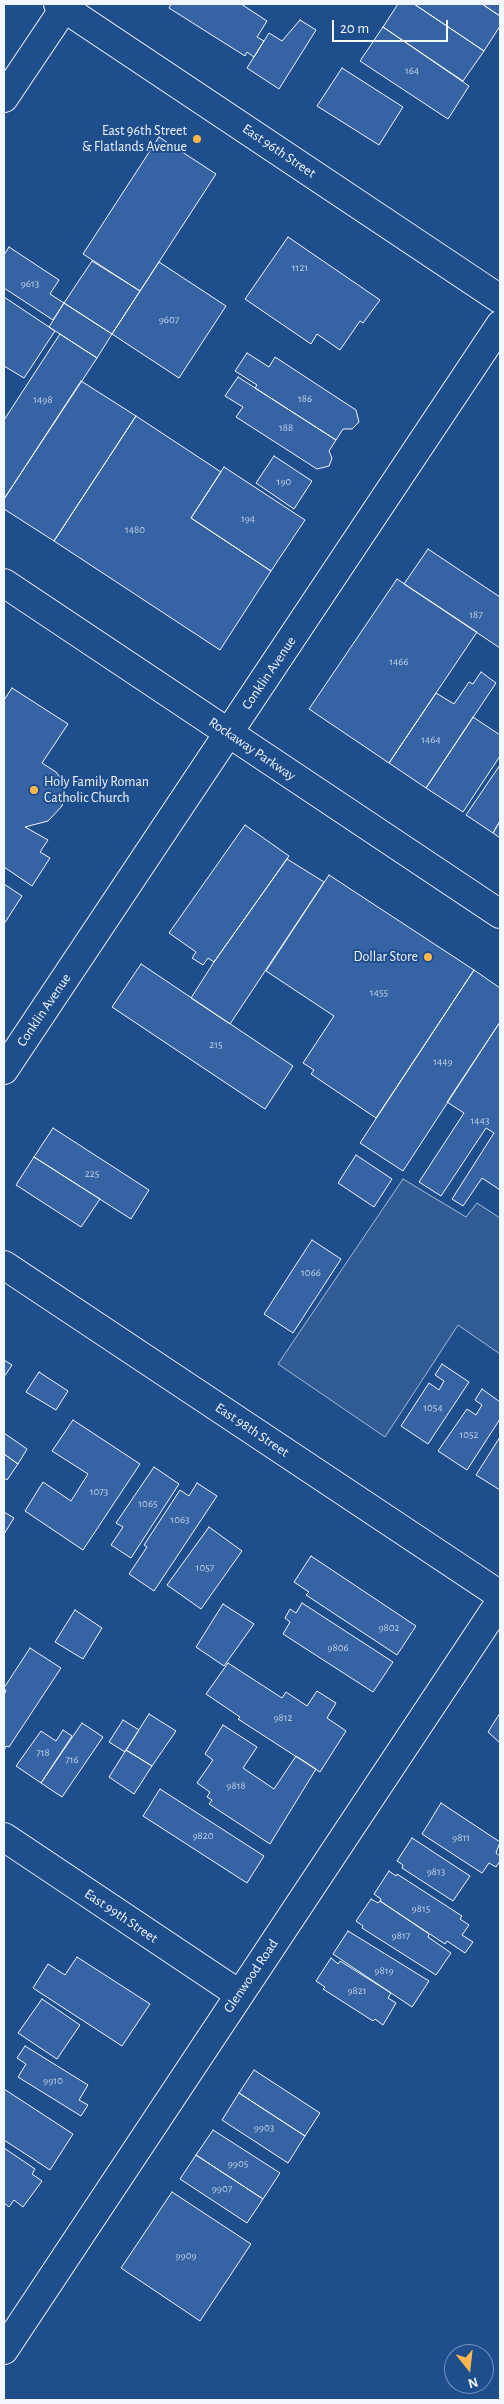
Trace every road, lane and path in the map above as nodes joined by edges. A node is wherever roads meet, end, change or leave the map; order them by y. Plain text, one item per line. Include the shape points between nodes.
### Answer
1 (63, 5) edge
2 (4, 98) edge
3 (500, 299) edge
4 (500, 325) edge
5 (4, 584) edge
6 (229, 733) junction
7 (500, 914) edge
8 (4, 1070) edge
9 (4, 1266) edge
10 (500, 1595) edge
11 (500, 1602) edge
12 (4, 1837) edge
13 (239, 1994) junction
14 (4, 2350) edge

1 - 2 street
1 - 3 street, East 96th Street
4 - 6 street, Conklin Avenue
5 - 6 street, Rockaway Parkway
6 - 7 street, Rockaway Parkway
6 - 8 street, Conklin Avenue
9 - 10 street, East 98th Street
11 - 13 street, Glenwood Road
12 - 13 street, East 99th Street
13 - 14 street, Glenwood Road

